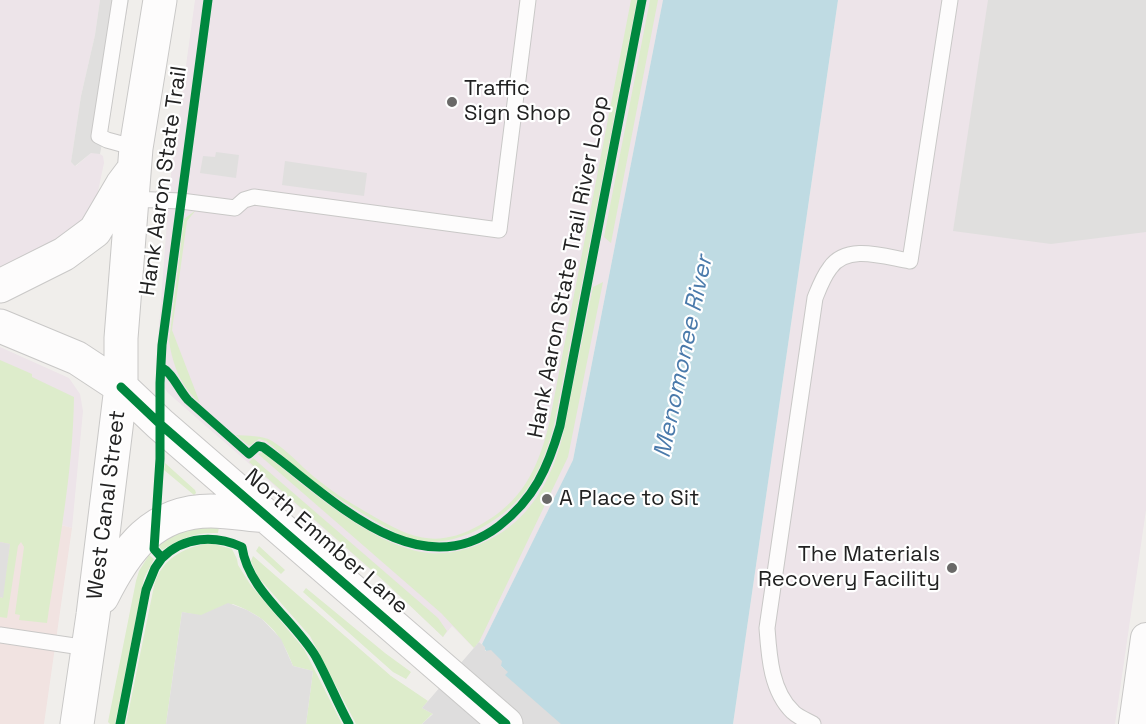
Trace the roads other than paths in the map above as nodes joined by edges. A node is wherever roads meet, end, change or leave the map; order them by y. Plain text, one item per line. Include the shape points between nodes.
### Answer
1 (120, 0) edge
2 (160, 0) edge
3 (528, 0) edge
4 (950, 0) edge
5 (134, 172) junction
6 (0, 286) edge
7 (0, 326) edge
8 (121, 387) junction
9 (267, 516) junction
10 (93, 615) junction
11 (0, 635) edge
12 (1146, 638) edge
13 (88, 648) junction
14 (77, 724) edge
15 (506, 724) edge
16 (813, 724) edge
17 (1134, 724) edge

1 - 5 lane via 99,136
2 - 5 street, West Canal Street
3 - 5 lane via 499,230 254,197 235,208 180,201
4 - 16 lane via 910,261 860,253 844,256 831,266 815,298 767,628 774,681 782,700 794,714
5 - 6 street via 95,231 64,254
5 - 8 street, West Canal Street
7 - 8 street, North Emmber Lane via 77,358
8 - 9 street, North Emmber Lane
8 - 10 street, West Canal Street
9 - 10 street via 196,512 177,515 154,527 125,556
9 - 15 street, North Emmber Lane
10 - 13 street, West Canal Street
11 - 13 lane
12 - 17 street
13 - 14 street, West Canal Street

